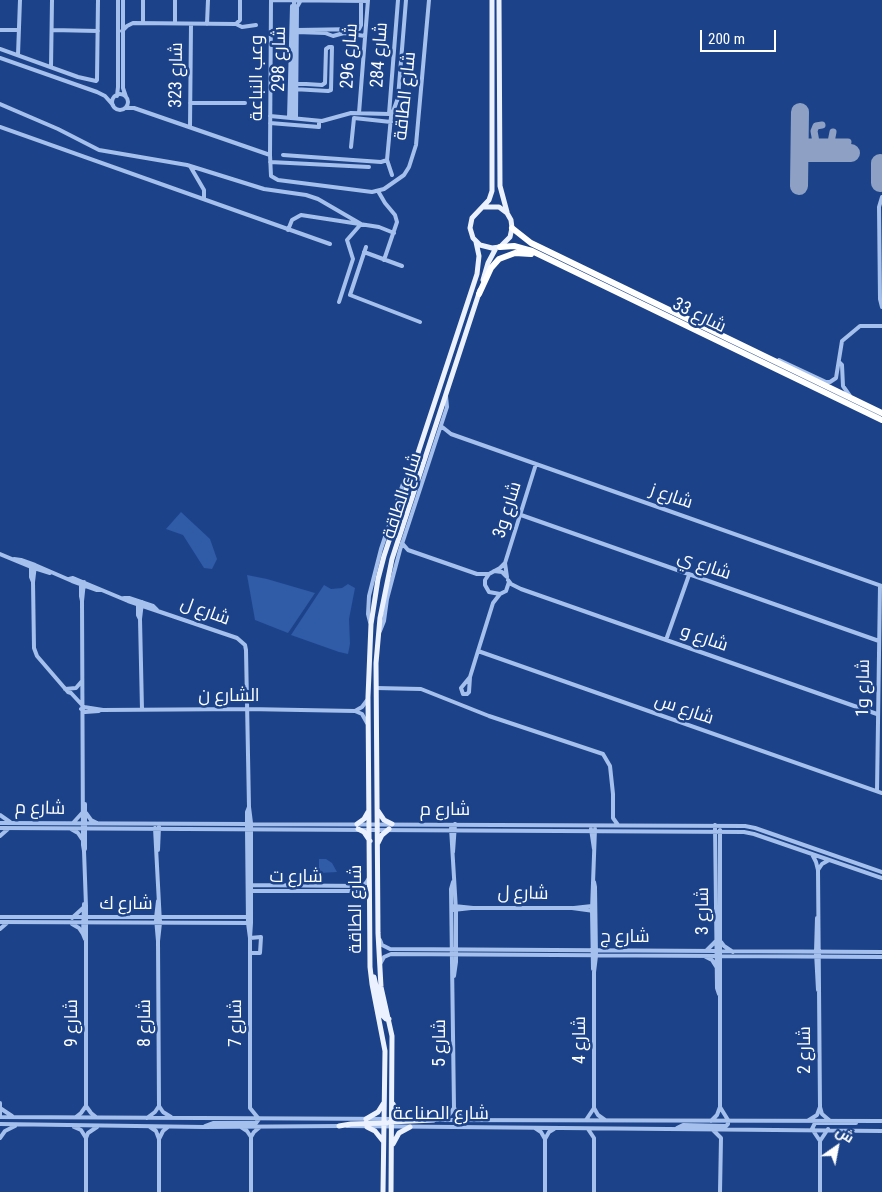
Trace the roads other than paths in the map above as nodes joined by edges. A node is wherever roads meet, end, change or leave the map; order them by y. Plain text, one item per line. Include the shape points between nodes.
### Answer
1 (20, 0) edge
2 (52, 0) edge
3 (98, 0) edge
4 (118, 0) edge
5 (123, 0) edge
6 (142, 0) edge
7 (175, 0) edge
8 (208, 0) edge
9 (240, 0) edge
10 (271, 0) edge
11 (301, 0) edge
12 (398, 0) edge
13 (406, 0) edge
14 (429, 0) edge
15 (492, 0) edge
16 (499, 0) edge
17 (361, 1) junction
18 (368, 1) edge
19 (293, 2) edge
20 (122, 15) junction
21 (293, 22) junction
22 (133, 23) junction
23 (143, 23) junction
24 (175, 23) junction
25 (191, 24) junction
26 (207, 24) junction
27 (236, 24) junction
28 (256, 26) dead end
29 (0, 30) edge
30 (19, 30) junction
31 (52, 30) junction
32 (98, 31) junction
33 (122, 31) junction
34 (297, 31) junction
35 (365, 36) junction
36 (295, 38) junction
37 (0, 50) edge
38 (18, 55) junction
39 (0, 58) edge
40 (294, 62) junction
41 (52, 67) junction
42 (81, 78) junction
43 (293, 83) junction
44 (75, 84) junction
45 (82, 87) junction
46 (295, 89) junction
47 (97, 92) junction
48 (291, 95) junction
49 (116, 96) junction
50 (127, 99) junction
51 (190, 103) junction
52 (245, 103) dead end
53 (0, 104) edge
54 (113, 105) junction
55 (125, 108) junction
56 (134, 108) junction
57 (359, 113) junction
58 (270, 116) junction
59 (293, 118) junction
60 (319, 121) junction
61 (391, 122) junction
62 (270, 123) junction
63 (0, 127) edge
64 (190, 128) junction
65 (351, 147) dead end
66 (293, 153) dead end
67 (270, 155) junction
68 (284, 155) junction
69 (387, 160) junction
70 (270, 162) junction
71 (283, 163) junction
72 (190, 166) junction
73 (369, 167) dead end
74 (392, 175) dead end
75 (378, 191) junction
76 (882, 196) edge
77 (204, 199) junction
78 (484, 207) junction
79 (507, 213) junction
80 (361, 224) junction
81 (512, 228) junction
82 (288, 230) junction
83 (394, 233) junction
84 (476, 242) junction
85 (330, 244) dead end
86 (366, 247) dead end
87 (498, 247) junction
88 (364, 252) junction
89 (384, 260) junction
90 (548, 260) junction
91 (402, 266) dead end
92 (479, 294) junction
93 (339, 302) dead end
94 (882, 307) edge
95 (420, 322) dead end
96 (882, 326) edge
97 (771, 359) junction
98 (839, 362) junction
99 (446, 394) junction
100 (853, 399) junction
101 (882, 411) edge
102 (882, 420) edge
103 (441, 426) junction
104 (438, 434) junction
105 (451, 434) junction
106 (536, 464) junction
107 (521, 515) junction
108 (402, 543) junction
109 (400, 550) junction
110 (408, 550) junction
111 (0, 554) edge
112 (505, 563) junction
113 (33, 566) junction
114 (494, 571) junction
115 (477, 574) junction
116 (489, 574) junction
117 (689, 575) junction
118 (508, 579) junction
119 (485, 582) junction
120 (82, 583) junction
121 (881, 586) edge
122 (521, 589) junction
123 (506, 591) junction
124 (489, 592) junction
125 (500, 594) junction
126 (140, 603) junction
127 (492, 606) junction
128 (378, 635) junction
129 (666, 640) junction
130 (879, 641) junction
131 (244, 643) joint
132 (478, 651) junction
133 (470, 678) dead end
134 (83, 679) junction
135 (376, 688) junction
136 (66, 690) junction
137 (368, 697) junction
138 (84, 709) junction
139 (247, 709) junction
140 (141, 710) junction
141 (355, 711) junction
142 (878, 714) junction
143 (369, 728) junction
144 (369, 763) junction
145 (877, 792) junction
146 (882, 794) edge
147 (377, 807) junction
148 (369, 809) junction
149 (84, 812) junction
150 (0, 815) edge
151 (249, 815) junction
152 (613, 818) junction
153 (0, 823) edge
154 (100, 823) junction
155 (203, 823) junction
156 (236, 823) junction
157 (261, 823) junction
158 (453, 824) junction
159 (490, 824) junction
160 (555, 824) junction
161 (12, 825) junction
162 (593, 825) junction
163 (608, 825) junction
164 (618, 825) junction
165 (718, 825) junction
166 (72, 826) junction
167 (84, 826) junction
168 (157, 826) junction
169 (249, 826) junction
170 (358, 826) junction
171 (373, 827) junction
172 (390, 827) junction
173 (0, 828) edge
174 (145, 828) junction
175 (237, 828) junction
176 (96, 829) junction
177 (168, 829) junction
178 (203, 829) junction
179 (259, 829) junction
180 (441, 830) junction
181 (453, 830) junction
182 (464, 830) junction
183 (491, 830) junction
184 (555, 830) junction
185 (581, 830) junction
186 (606, 830) junction
187 (593, 831) junction
188 (708, 832) junction
189 (718, 832) junction
190 (726, 832) junction
191 (0, 836) edge
192 (249, 837) junction
193 (453, 839) junction
194 (593, 839) junction
195 (157, 840) junction
196 (84, 841) junction
197 (370, 841) junction
198 (718, 842) junction
199 (378, 843) junction
200 (802, 844) junction
201 (801, 850) junction
202 (812, 854) junction
203 (829, 860) junction
204 (818, 870) junction
205 (882, 872) edge
206 (377, 874) junction
207 (370, 876) junction
208 (882, 878) edge
209 (453, 882) junction
210 (249, 885) junction
211 (307, 885) junction
212 (249, 891) junction
213 (307, 891) junction
214 (455, 899) junction
215 (370, 901) junction
216 (453, 908) junction
217 (462, 908) junction
218 (593, 908) junction
219 (85, 909) junction
220 (157, 909) junction
221 (0, 911) edge
222 (0, 917) edge
223 (8, 917) junction
224 (250, 917) junction
225 (72, 918) junction
226 (170, 918) junction
227 (455, 918) junction
228 (85, 920) junction
229 (96, 920) junction
230 (145, 920) junction
231 (158, 920) junction
232 (0, 922) edge
233 (7, 923) junction
234 (70, 923) junction
235 (171, 923) junction
236 (250, 923) junction
237 (0, 929) edge
238 (158, 933) junction
239 (378, 933) junction
240 (85, 935) junction
241 (250, 938) junction
242 (719, 939) junction
243 (454, 940) junction
244 (594, 940) junction
245 (818, 944) junction
246 (441, 949) junction
247 (466, 949) junction
248 (495, 949) junction
249 (594, 950) junction
250 (604, 951) junction
251 (706, 951) junction
252 (416, 952) junction
253 (454, 952) junction
254 (832, 952) junction
255 (882, 952) edge
256 (250, 953) junction
257 (531, 953) junction
258 (583, 953) junction
259 (440, 954) junction
260 (464, 954) junction
261 (719, 954) junction
262 (732, 954) junction
263 (495, 955) junction
264 (805, 955) junction
265 (818, 955) junction
266 (594, 956) junction
267 (602, 956) junction
268 (704, 956) junction
269 (827, 957) junction
270 (882, 957) edge
271 (454, 962) junction
272 (594, 963) junction
273 (818, 965) junction
274 (379, 966) junction
275 (370, 967) junction
276 (719, 968) junction
277 (389, 1019) junction
278 (385, 1079) junction
279 (384, 1098) junction
280 (392, 1099) junction
281 (0, 1103) edge
282 (86, 1106) junction
283 (159, 1106) junction
284 (720, 1107) junction
285 (820, 1107) junction
286 (0, 1108) edge
287 (250, 1108) junction
288 (454, 1108) junction
289 (594, 1108) junction
290 (0, 1116) edge
291 (14, 1117) junction
292 (74, 1118) junction
293 (98, 1118) junction
294 (146, 1118) junction
295 (173, 1118) junction
296 (240, 1118) junction
297 (259, 1118) junction
298 (366, 1119) junction
299 (408, 1120) junction
300 (434, 1120) junction
301 (445, 1120) junction
302 (466, 1120) junction
303 (586, 1120) junction
304 (605, 1120) junction
305 (728, 1120) junction
306 (808, 1120) junction
307 (831, 1120) junction
308 (711, 1121) junction
309 (865, 1121) junction
310 (882, 1121) edge
311 (388, 1123) junction
312 (0, 1124) edge
313 (18, 1125) junction
314 (70, 1126) junction
315 (100, 1126) junction
316 (148, 1126) junction
317 (171, 1126) junction
318 (238, 1126) junction
319 (339, 1126) junction
320 (204, 1127) junction
321 (260, 1127) junction
322 (367, 1127) junction
323 (410, 1128) junction
324 (534, 1128) junction
325 (556, 1128) junction
326 (587, 1128) junction
327 (604, 1128) junction
328 (675, 1129) junction
329 (712, 1129) junction
330 (729, 1129) junction
331 (812, 1129) junction
332 (828, 1130) junction
333 (882, 1131) edge
334 (251, 1137) junction
335 (0, 1138) edge
336 (86, 1138) junction
337 (594, 1138) junction
338 (720, 1138) junction
339 (159, 1139) junction
340 (545, 1139) junction
341 (820, 1142) junction
342 (384, 1145) junction
343 (391, 1147) junction
344 (392, 1162) junction
345 (86, 1192) edge
346 (159, 1192) edge
347 (251, 1192) edge
348 (383, 1192) edge
349 (391, 1192) edge
350 (545, 1192) edge
351 (594, 1192) edge
352 (720, 1192) edge
353 (820, 1192) edge

1 - 30 street
2 - 31 street
3 - 32 street
4 - 49 street
5 - 20 street
6 - 23 street
7 - 24 street
8 - 26 street
9 - 27 street via 240,20
10 - 19 street
10 - 58 street, وعب النباعة
11 - 17 street
11 - 19 street
11 - 34 street via 297,6
12 - 57 street, شارع 284 via 390,113
13 - 61 street via 398,98
14 - 75 street, شارع الطاقة via 416,142 405,173
15 - 78 main road via 493,187
16 - 79 main road via 500,186
17 - 18 street
17 - 34 street via 362,25 359,29
18 - 35 street, شارع 296
19 - 21 street, شارع 298
20 - 22 street
20 - 33 street
21 - 36 street, شارع 298
21 - 40 street
22 - 23 street
22 - 33 street
23 - 24 street
24 - 25 street
25 - 26 street
25 - 51 street, شارع 323
26 - 27 street
27 - 28 street
29 - 30 street
30 - 38 street
31 - 32 street
31 - 41 street
32 - 42 street via 97,80
33 - 50 street via 123,88
34 - 35 street
34 - 36 street
35 - 57 street, شارع 296
36 - 40 street, شارع 298
37 - 38 street
38 - 41 street
39 - 44 street
40 - 43 street, شارع 298
41 - 42 street
42 - 44 street
42 - 45 street
43 - 46 street, شارع 298
43 - 46 street via 325,83 326,49 332,47 332,89
43 - 48 street
44 - 45 street
45 - 47 street
46 - 48 street, شارع 298
46 - 59 street
47 - 49 street
47 - 54 street
48 - 59 street, شارع 298
49 - 50 street
49 - 54 street
50 - 55 street
50 - 56 street
51 - 52 street
51 - 64 street, شارع 323
53 - 72 street via 58,128 96,149
54 - 55 street via 118,110
55 - 56 street
56 - 64 street
57 - 60 street
58 - 59 street
58 - 62 street, وعب النباعة
59 - 60 street
60 - 62 street via 318,127
61 - 65 street via 354,118
61 - 69 street
62 - 67 street, وعب النباعة
63 - 77 street
64 - 67 street
66 - 68 street
67 - 70 street, وعب النباعة
68 - 69 street
68 - 71 street
69 - 74 street
70 - 71 street
70 - 75 street via 270,174 276,180
71 - 73 street
72 - 77 street via 204,191
72 - 80 street via 264,189 312,196
75 - 83 street via 396,215
76 - 94 street via 879,207
77 - 82 street
78 - 79 main road via 494,206
78 - 84 main road via 475,213 470,223
79 - 81 main road
80 - 82 street via 299,216 292,220
80 - 83 street
80 - 93 street via 346,241 353,259
81 - 87 main road via 510,237
81 - 97 highway, شارع 33 via 531,243
82 - 85 street
83 - 89 street
84 - 87 main road via 487,248
84 - 137 main road, شارع الطاقة via 479,256 477,274 378,579 371,624
86 - 88 street
87 - 90 highway, شارع 33 via 523,248
87 - 92 main road, شارع الطاقة via 488,263
88 - 89 street
88 - 95 street via 350,295
89 - 91 street
90 - 92 highway via 522,253 503,257 491,268
90 - 102 highway, شارع 33
92 - 99 main road, شارع الطاقة
96 - 98 street via 860,326 844,338 840,344
97 - 98 street via 786,362 828,382 836,378
97 - 100 highway, شارع 33
98 - 100 street via 843,388
99 - 103 street, شارع الطاقة via 447,407
99 - 128 main road, شارع الطاقة via 392,559
100 - 101 highway, شارع 33
103 - 104 street, شارع الطاقة
103 - 105 street, شارع ز
104 - 105 street, شارع ز
104 - 108 street, شارع الطاقة
105 - 106 street, شارع ز
106 - 107 street, شارع و3
106 - 121 street, شارع ز
107 - 112 street, شارع و3
107 - 117 street, شارع ي
108 - 109 street, شارع الطاقة
108 - 110 street
109 - 110 street
109 - 128 street, شارع الطاقة
110 - 115 street
111 - 113 street, شارع ل
112 - 114 street, شارع و3
112 - 118 street, شارع و3
113 - 120 street, شارع ل
113 - 136 street via 35,652
114 - 116 street
114 - 118 street via 502,572
115 - 116 street
115 - 119 street
116 - 119 street
117 - 129 street
117 - 130 street, شارع ي
118 - 122 street, شارع و
118 - 123 street
119 - 124 street
120 - 126 street, شارع ل
120 - 134 street, شارع 9
121 - 130 street, شارع و1
122 - 123 street, شارع و
122 - 129 street, شارع و
123 - 125 street
124 - 125 street
124 - 127 street
125 - 127 street
126 - 131 street, شارع ل
126 - 140 street
127 - 132 street
128 - 135 main road, شارع الطاقة
129 - 142 street, شارع و
130 - 142 street, شارع و1
131 - 139 street, شارع 7
132 - 133 street
132 - 145 street, شارع س
134 - 136 street via 76,688
134 - 138 street, شارع 9
135 - 147 main road, شارع الطاقة
135 - 152 street via 421,689 603,754 610,766
136 - 138 street
137 - 141 street
137 - 143 main road, شارع الطاقة
138 - 140 street, الشارع ن
138 - 149 street, شارع 9
139 - 140 street, الشارع ن
139 - 141 street, الشارع ن
139 - 151 street, شارع 7
141 - 143 street via 362,714
142 - 145 street, شارع و1
143 - 144 main road, شارع الطاقة
144 - 148 main road, شارع الطاقة
144 - 171 main road
145 - 146 street, شارع س
147 - 171 main road, شارع الطاقة
147 - 172 main road via 381,818
148 - 170 main road
148 - 171 main road, شارع الطاقة
149 - 154 street via 91,820
149 - 166 street
149 - 167 street, شارع 9
150 - 161 street
151 - 156 street
151 - 157 street
151 - 169 street, شارع 7
152 - 163 street
152 - 164 street
153 - 161 street, شارع م
154 - 167 street, شارع م
154 - 168 street, شارع م
155 - 156 street, شارع م
155 - 168 street, شارع م
155 - 178 street
156 - 169 street, شارع م
157 - 169 street, شارع م
157 - 170 street, شارع م
158 - 159 street, شارع م
158 - 172 street, شارع م
158 - 181 street, شارع 5
159 - 160 street, شارع م
159 - 183 street
160 - 162 street, شارع م
160 - 184 street
161 - 166 street, شارع م
161 - 173 street, شارع م
161 - 191 street
162 - 163 street, شارع م
162 - 187 street, شارع 4
163 - 164 street, شارع م
164 - 165 street, شارع م
165 - 189 street, شارع 3
165 - 200 street, شارع م via 750,826
166 - 167 street, شارع م
166 - 196 street
167 - 176 street, شارع م
167 - 196 street, شارع 9
168 - 174 street, شارع م
168 - 177 street, شارع م
168 - 195 street, شارع 8
169 - 175 street, شارع م
169 - 179 street, شارع م
169 - 192 street, شارع 7
170 - 171 street, شارع م
170 - 179 street, شارع م
170 - 197 main road
171 - 172 street, شارع م
171 - 197 main road, شارع الطاقة
171 - 199 main road, شارع الطاقة
171 - 206 main road
172 - 180 street, شارع م
172 - 199 main road
174 - 176 street, شارع م
174 - 195 street
175 - 178 street, شارع م
175 - 192 street
176 - 196 street, شارع 9
177 - 178 street, شارع م
177 - 195 street
179 - 192 street
180 - 181 street, شارع م
180 - 193 street
181 - 182 street, شارع م
181 - 193 street, شارع 5
182 - 183 street, شارع م
182 - 193 street
183 - 184 street, شارع م
184 - 185 street, شارع م
185 - 187 street, شارع م
185 - 194 street
186 - 187 street, شارع م
186 - 188 street, شارع م
186 - 194 street
187 - 194 street, شارع 4
188 - 189 street, شارع م
188 - 198 street
189 - 190 street, شارع م
189 - 198 street, شارع 3
190 - 198 street
190 - 201 street, شارع م via 749,832
192 - 210 street, شارع 7
193 - 209 street, شارع 5
194 - 218 street, شارع 4
195 - 220 street, شارع 8
196 - 219 street, شارع 9
197 - 207 main road, شارع الطاقة
198 - 242 street, شارع 3
199 - 206 main road, شارع الطاقة
200 - 201 street
200 - 205 street, شارع م
201 - 202 street, شارع م
202 - 203 street, شارع م
202 - 204 street, شارع 2
203 - 204 street
203 - 208 street, شارع م
204 - 245 street, شارع 2
206 - 239 main road, شارع الطاقة
207 - 211 street, شارع ت via 360,886
207 - 215 main road, شارع الطاقة
209 - 214 street, شارع 5
209 - 216 street, شارع 5
210 - 211 street, شارع ت
210 - 212 street, شارع 7
211 - 213 street
212 - 213 street, شارع ت
212 - 224 street, شارع 7
213 - 215 street, شارع ت via 360,891
214 - 216 street, شارع 5
214 - 217 street
215 - 275 main road, شارع الطاقة
216 - 217 street, شارع ل
216 - 227 street, شارع 5
216 - 243 street, شارع 5
217 - 218 street, شارع ل
217 - 227 street
218 - 244 street, شارع 4
219 - 225 street
219 - 228 street, شارع 9
219 - 229 street
220 - 226 street
220 - 230 street
220 - 231 street, شارع 8
221 - 223 street
222 - 223 street, شارع ك
223 - 225 street, شارع ك
224 - 226 street, شارع ك
224 - 236 street, شارع 7
225 - 228 street, شارع ك
226 - 231 street, شارع ك
227 - 243 street, شارع 5
228 - 229 street, شارع ك
228 - 234 street, شارع ك
228 - 240 street, شارع 9
229 - 230 street, شارع ك
229 - 240 street
230 - 231 street, شارع ك
230 - 238 street
231 - 235 street, شارع ك
231 - 238 street, شارع 8
232 - 233 street, شارع ك
233 - 234 street, شارع ك
233 - 237 street
234 - 240 street
235 - 236 street, شارع ك
235 - 238 street, شارع 8
236 - 241 street, شارع 7
238 - 283 street, شارع 8
239 - 252 street, شارع ج via 386,948
239 - 274 main road, شارع الطاقة
240 - 282 street, شارع 9
241 - 256 street, شارع 7
241 - 256 street via 261,937 260,953
242 - 251 street
242 - 261 street, شارع 3
242 - 262 street
243 - 246 street
243 - 247 street
243 - 253 street, شارع 5
244 - 249 street, شارع 4
244 - 250 street
244 - 258 street
245 - 254 street
245 - 264 street
245 - 265 street, شارع 2
246 - 252 street, شارع ج
246 - 253 street, شارع ج
247 - 248 street, شارع ج
247 - 253 street, شارع ج
248 - 257 street, شارع ج
248 - 263 street
249 - 250 street, شارع ج
249 - 258 street, شارع ج
249 - 266 street, شارع 4
250 - 251 street, شارع ج
251 - 261 street, شارع ج
252 - 259 street, شارع ج
252 - 274 street, شارع ج via 387,955
253 - 259 street, شارع ج
253 - 260 street, شارع ج
253 - 271 street, شارع 5
254 - 255 street, شارع ج
254 - 265 street, شارع ج
256 - 287 street, شارع 7
257 - 258 street, شارع ج
257 - 263 street, شارع ج
258 - 266 street, شارع ج
258 - 272 street
259 - 271 street
260 - 263 street, شارع ج
260 - 271 street
261 - 262 street, شارع ج
261 - 268 street, شارع ج
261 - 276 street, شارع 3
262 - 264 street, شارع ج
262 - 276 street
264 - 265 street, شارع ج
264 - 273 street
265 - 269 street, شارع ج
265 - 273 street, شارع 2
266 - 267 street, شارع ج
266 - 272 street, شارع 4
267 - 268 street, شارع ج
267 - 272 street
268 - 276 street
269 - 270 street, شارع ج
269 - 273 street
271 - 288 street, شارع 5
272 - 289 street, شارع 4
273 - 285 street, شارع 2
274 - 277 main road, شارع الطاقة
275 - 277 main road via 383,1016
275 - 278 main road, شارع الطاقة via 384,1043
276 - 284 street, شارع 3
277 - 280 main road, شارع الطاقة
278 - 279 main road, شارع الطاقة
278 - 311 main road
279 - 298 main road via 378,1112
279 - 311 main road, شارع الطاقة
280 - 299 main road via 396,1112
280 - 311 main road, شارع الطاقة
281 - 286 street
282 - 292 street
282 - 293 street
283 - 294 street
283 - 295 street
284 - 305 street
284 - 308 street
285 - 306 street via 817,1115
285 - 307 street via 822,1114
286 - 290 street
286 - 291 street
287 - 296 street
287 - 297 street
288 - 301 street
288 - 302 street
289 - 303 street
289 - 304 street
290 - 291 street, شارع الصناعة
291 - 292 street, شارع الصناعة
292 - 293 street, شارع الصناعة
293 - 294 street, شارع الصناعة
294 - 295 street, شارع الصناعة
295 - 296 street, شارع الصناعة
296 - 297 street, شارع الصناعة
297 - 298 street, شارع الصناعة
297 - 320 street via 256,1123 213,1123
298 - 311 street, شارع الصناعة
299 - 300 street, شارع الصناعة
299 - 311 street, شارع الصناعة
300 - 301 street, شارع الصناعة
300 - 311 main road
301 - 302 street, شارع الصناعة
302 - 303 street, شارع الصناعة
303 - 304 street, شارع الصناعة
304 - 308 street, شارع الصناعة
305 - 306 street, شارع الصناعة
305 - 308 street, شارع الصناعة
305 - 328 street via 726,1126 683,1125
306 - 307 street, شارع الصناعة
307 - 309 street, شارع الصناعة
309 - 310 street, شارع الصناعة
309 - 331 street via 817,1123
311 - 319 main road
311 - 322 street, شارع الصناعة
311 - 323 street, شارع الصناعة
311 - 342 main road, شارع الطاقة
311 - 343 main road, شارع الطاقة
311 - 344 main road
312 - 313 street, شارع الصناعة
313 - 314 street, شارع الصناعة
313 - 335 street via 7,1129
314 - 315 street, شارع الصناعة
314 - 336 street via 81,1130
315 - 316 street, شارع الصناعة
315 - 336 street via 91,1130
316 - 317 street, شارع الصناعة
316 - 339 street via 156,1131
317 - 320 street, شارع الصناعة
317 - 339 street
318 - 320 street, شارع الصناعة
318 - 321 street, شارع الصناعة
318 - 334 street
319 - 321 street, شارع الصناعة
319 - 322 street, شارع الصناعة
321 - 334 street
322 - 342 main road via 378,1134
323 - 324 street, شارع الصناعة
323 - 343 main road via 399,1133
324 - 325 street, شارع الصناعة
324 - 340 street
325 - 326 street, شارع الصناعة
325 - 340 street
326 - 327 street, شارع الصناعة
326 - 337 street
327 - 328 street, شارع الصناعة
327 - 337 street
328 - 329 street, شارع الصناعة
329 - 330 street, شارع الصناعة
329 - 338 street
330 - 331 street, شارع الصناعة
330 - 338 street
331 - 332 street, شارع الصناعة
331 - 341 street
332 - 333 street, شارع الصناعة
332 - 341 street
334 - 347 street
336 - 345 street
337 - 351 street
338 - 352 street
339 - 346 street
340 - 350 street
341 - 353 street
342 - 348 main road, شارع الطاقة
343 - 344 main road, شارع الطاقة
344 - 349 main road, شارع الطاقة

